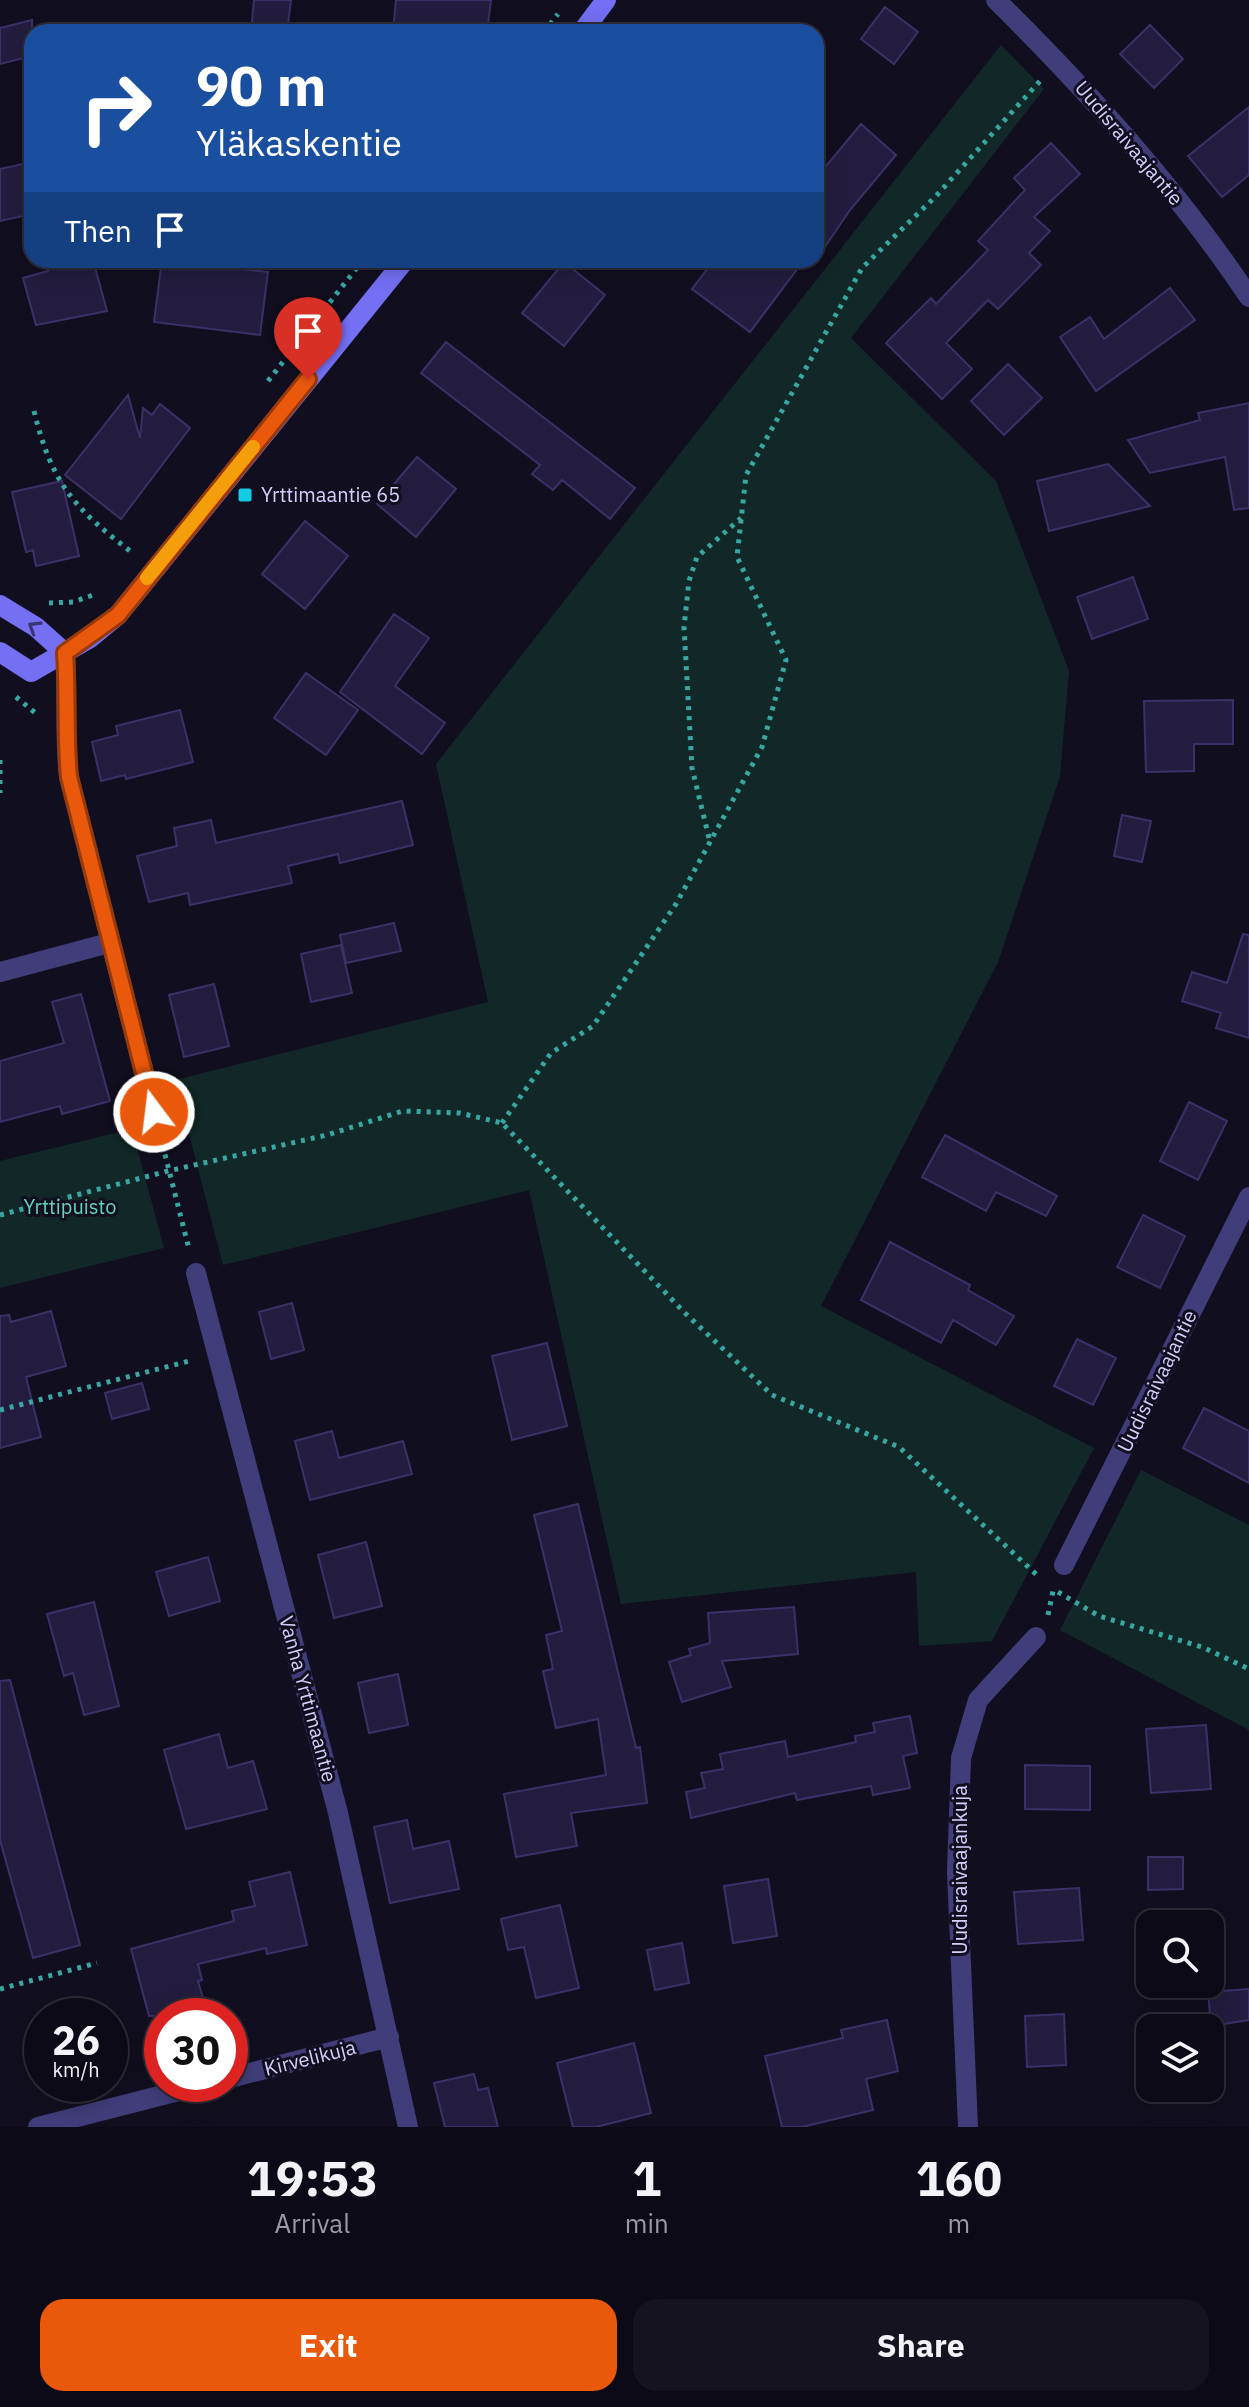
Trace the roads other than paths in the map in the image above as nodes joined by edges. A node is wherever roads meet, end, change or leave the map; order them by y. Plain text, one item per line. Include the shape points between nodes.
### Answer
1 (606, 0) edge
2 (996, 0) edge
3 (588, 24) edge
4 (399, 268) edge
5 (1249, 297) edge
6 (0, 605) edge
7 (0, 652) edge
8 (65, 653) junction
9 (109, 943) junction
10 (0, 972) edge
11 (154, 1112) road end
12 (1249, 1197) edge
13 (196, 1273) road end
14 (1064, 1565) dead end
15 (1036, 1637) dead end
16 (389, 2037) junction
17 (248, 2073) edge
18 (144, 2100) edge
19 (38, 2127) edge
20 (408, 2127) edge
21 (968, 2127) edge

1 - 3 street
2 - 5 street, Uudisraivaajantie via 1058,61 1218,250
4 - 8 street via 118,615
8 -> 6 street
7 - 8 street via 31,672
8 - 9 street via 69,777
9 - 10 street
9 - 11 street
12 - 14 street, Uudisraivaajantie
13 - 16 street, Vanha Yrttimaantie via 338,1813
15 - 21 street, Uudisraivaajankuja via 978,1700 961,1758 957,1872
16 - 17 street, Kirvelikuja
16 - 20 street, Vanha Yrttimaantie
18 - 19 street

